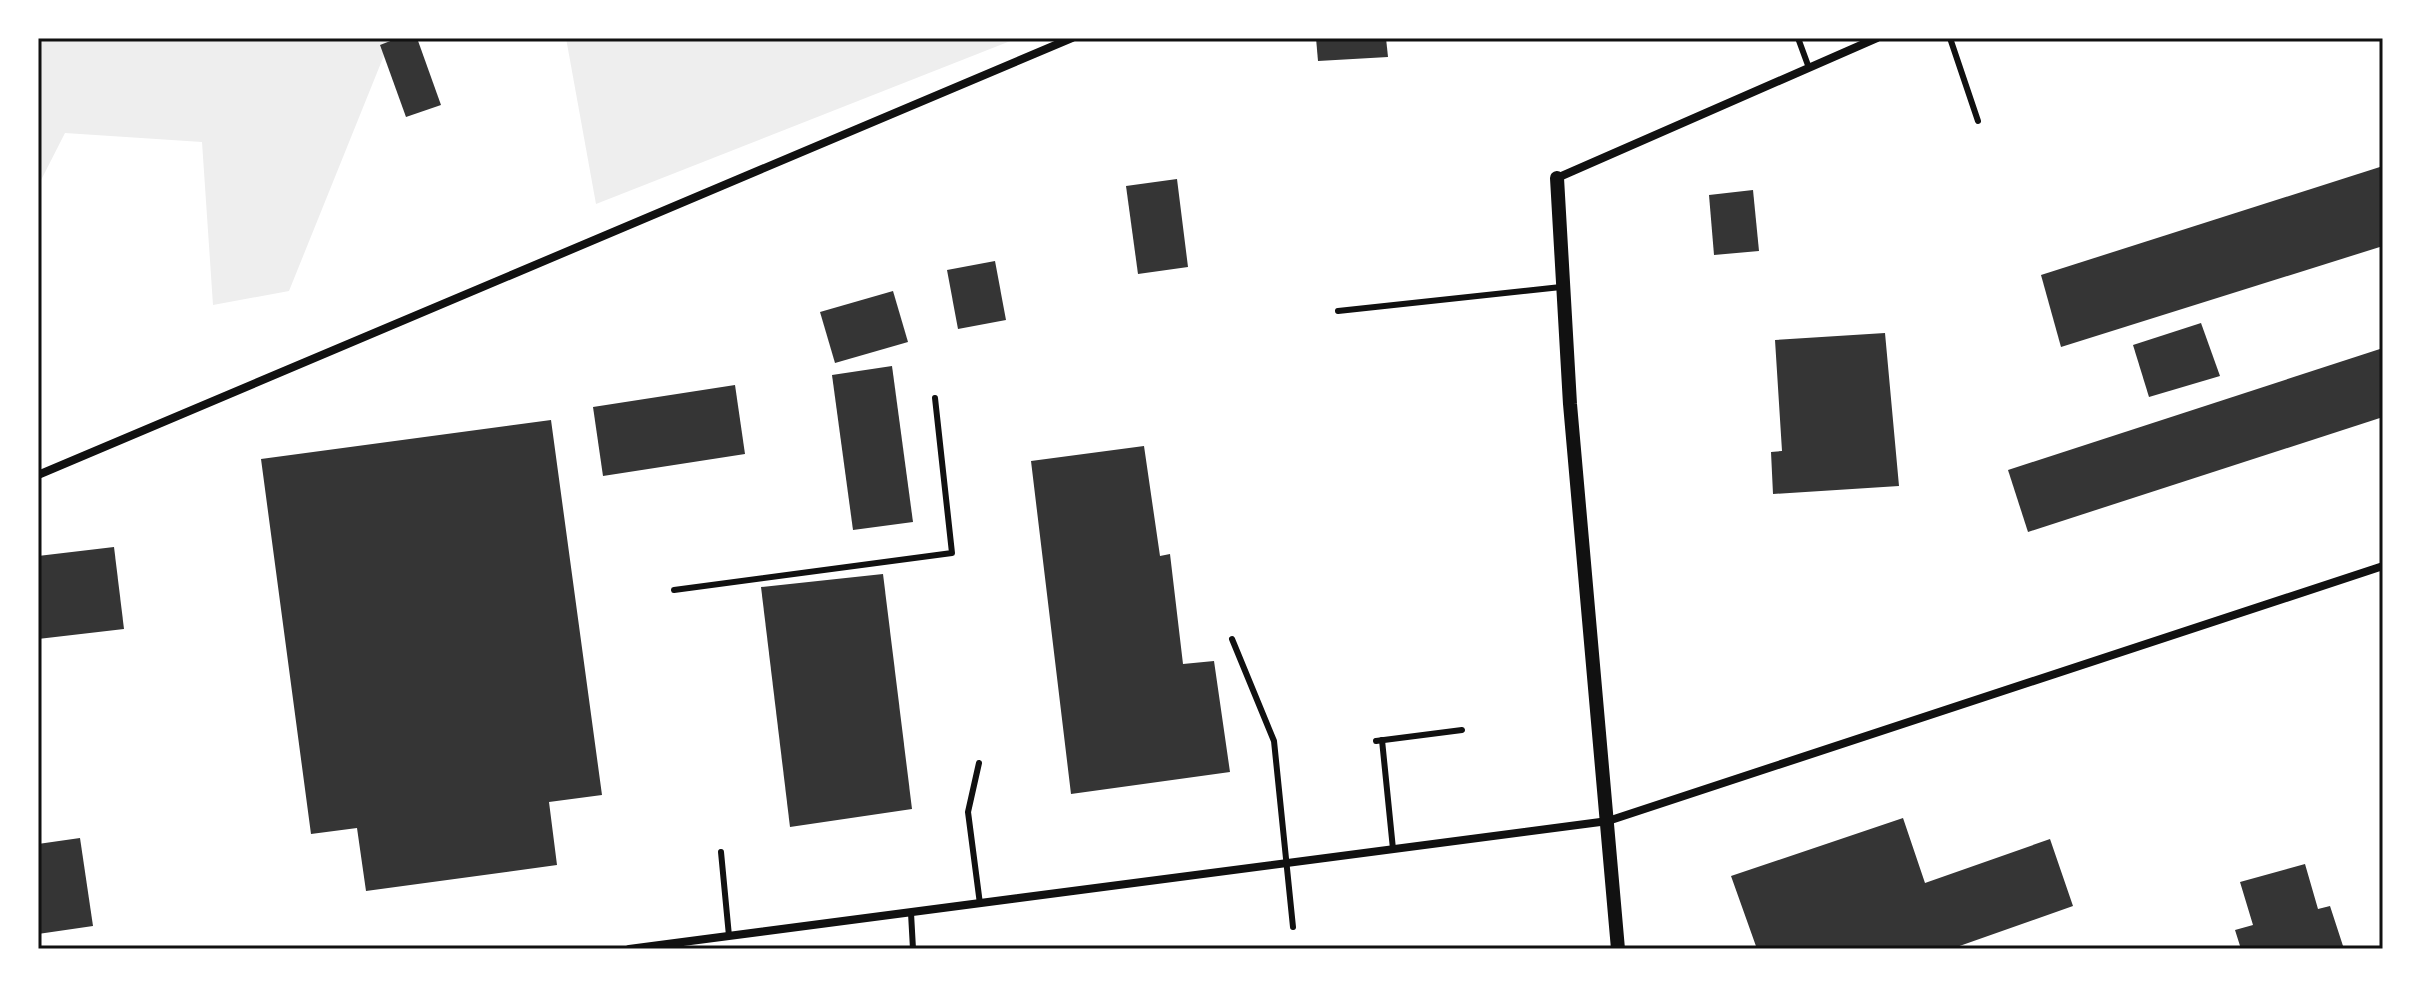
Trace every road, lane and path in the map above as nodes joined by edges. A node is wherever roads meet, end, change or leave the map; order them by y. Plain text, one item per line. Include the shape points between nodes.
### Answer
1 (1072, 38) edge
2 (1798, 38) edge
3 (1877, 38) edge
4 (1950, 38) edge
5 (1809, 68) junction
6 (1978, 121) dead end
7 (1557, 178) joint
8 (1564, 287) junction
9 (1338, 311) dead end
10 (935, 398) dead end
11 (38, 475) edge
12 (2383, 566) edge
13 (674, 590) dead end
14 (1232, 639) dead end
15 (1462, 730) dead end
16 (979, 763) dead end
17 (1608, 821) junction
18 (1393, 849) junction
19 (721, 852) dead end
20 (1286, 864) junction
21 (980, 904) junction
22 (911, 913) junction
23 (1293, 927) dead end
24 (729, 936) junction
25 (629, 949) edge
26 (913, 949) edge
27 (1618, 949) edge

1 - 11 street
2 - 5 lane
3 - 5 street
4 - 6 lane
5 - 7 street
7 - 8 street
8 - 9 lane
8 - 17 street
10 - 13 lane via 952,553
12 - 17 street
14 - 20 lane via 1274,741
15 - 18 lane via 1379,741
16 - 21 lane via 968,812
17 - 18 street
17 - 27 street
18 - 20 street
19 - 24 lane
20 - 21 street
20 - 23 lane
21 - 22 street
22 - 24 street
22 - 26 lane
24 - 25 street

